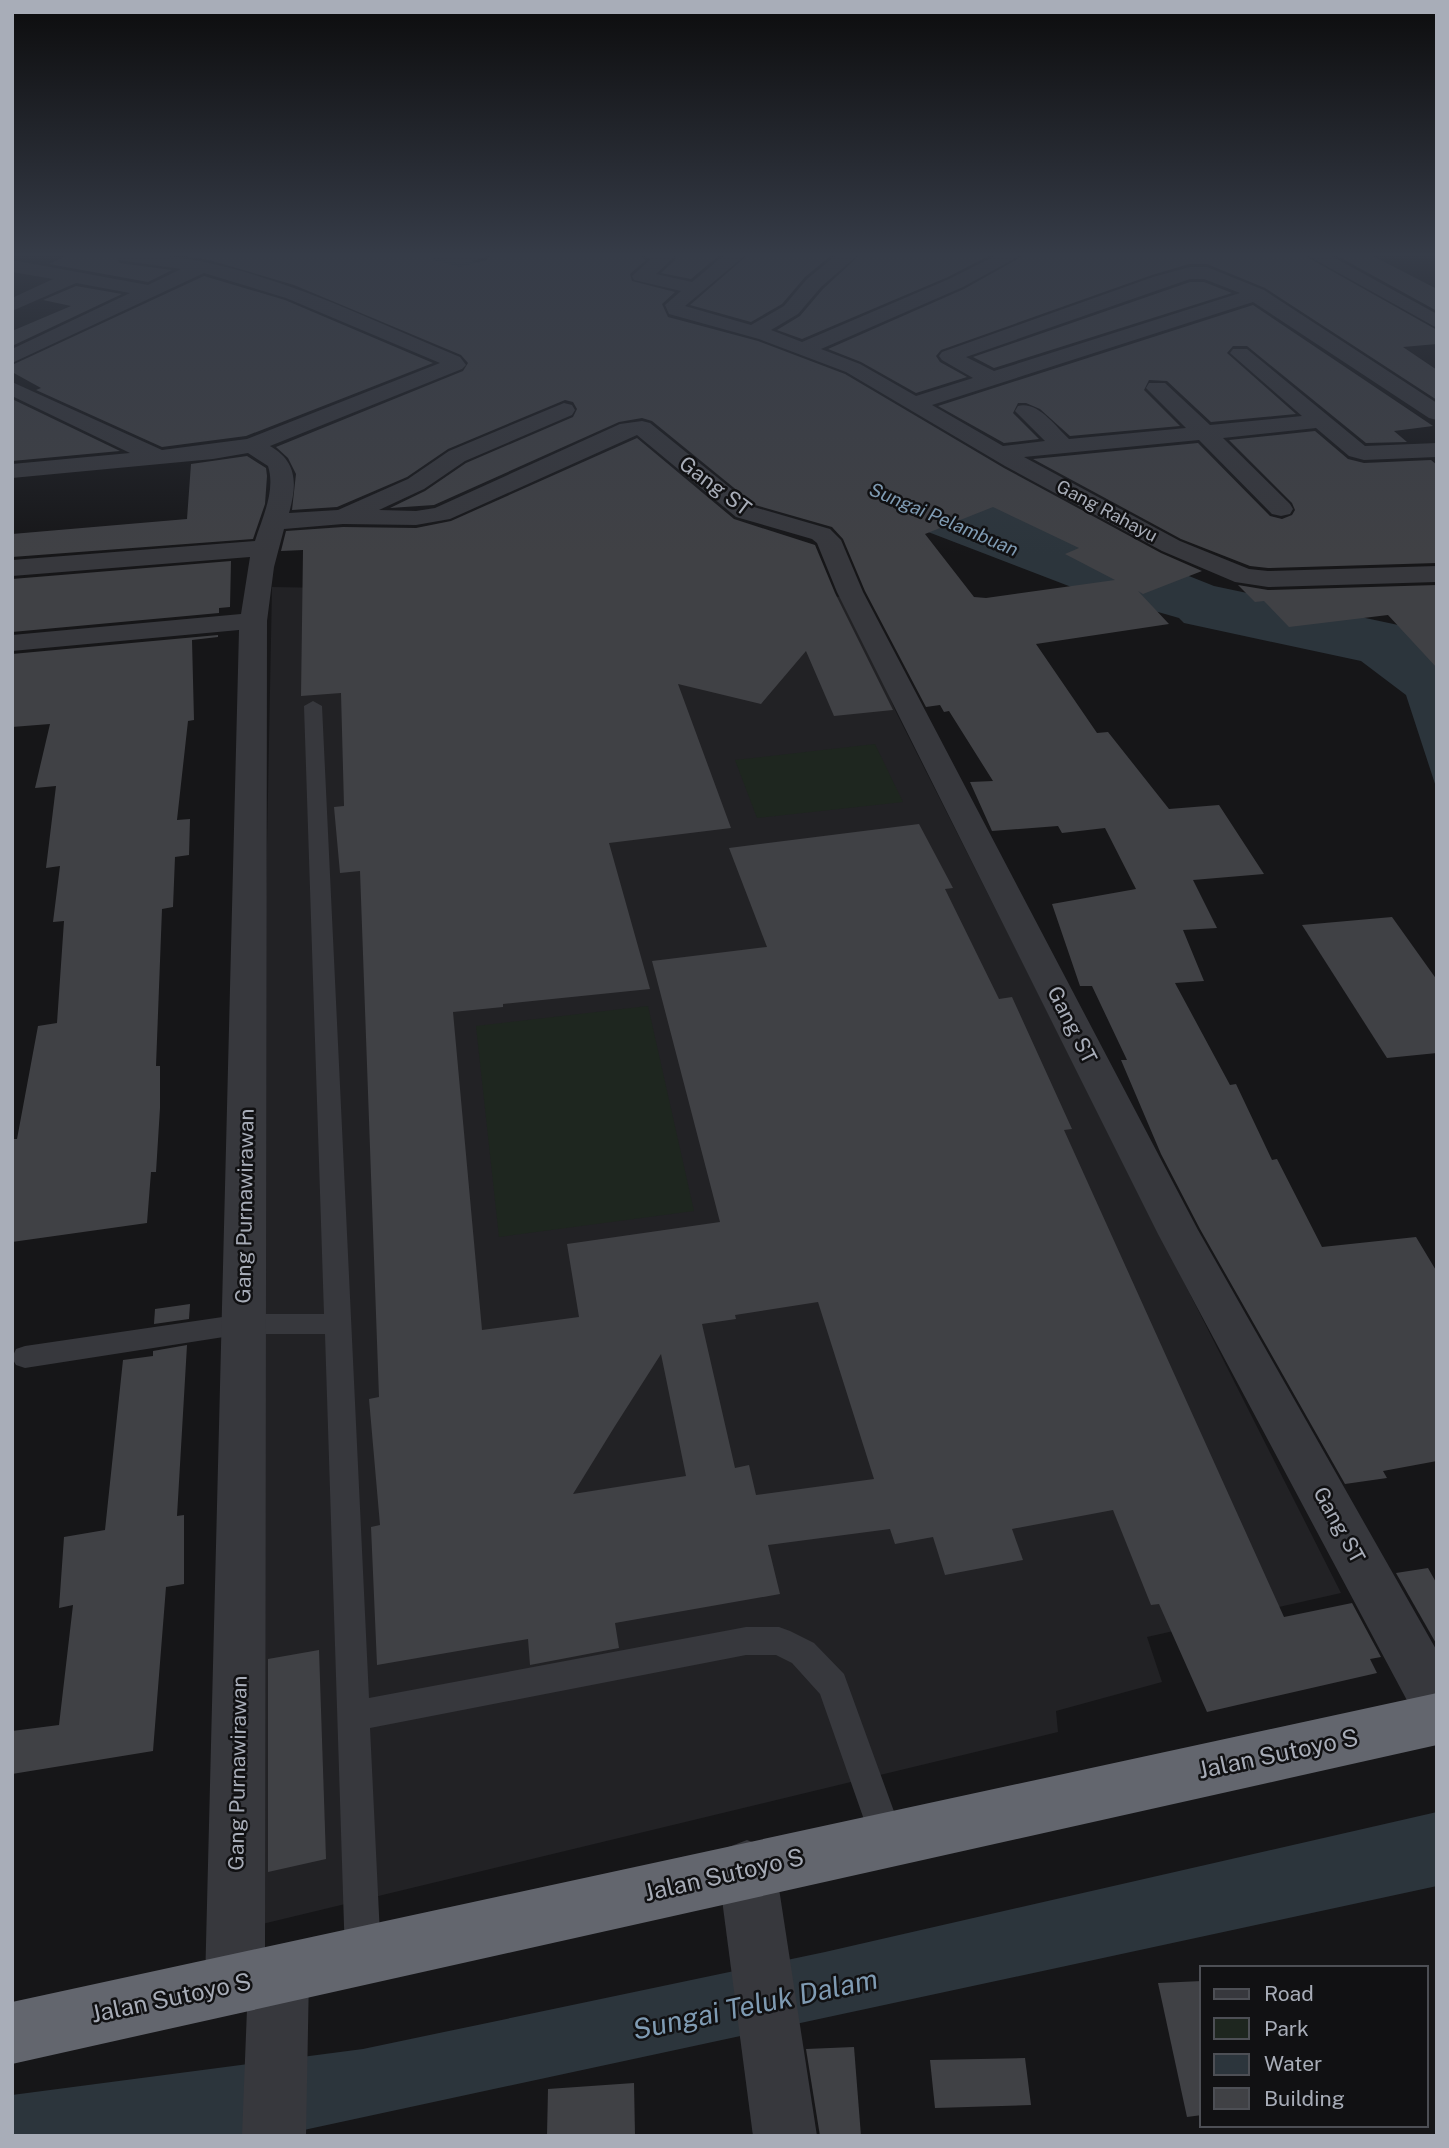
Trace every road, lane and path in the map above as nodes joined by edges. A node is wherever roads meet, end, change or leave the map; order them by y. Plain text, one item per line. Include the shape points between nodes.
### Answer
1 (433, 353) edge
2 (814, 353) edge
3 (957, 353) edge
4 (1072, 353) edge
5 (1241, 353) edge
6 (1347, 353) edge
7 (992, 379) junction
8 (1157, 387) dead end
9 (12, 388) edge
10 (916, 403) junction
11 (564, 410) dead end
12 (1026, 411) dead end
13 (1437, 413) edge
14 (1321, 421) junction
15 (1205, 432) junction
16 (252, 445) junction
17 (1063, 446) junction
18 (1437, 450) edge
19 (999, 453) junction
20 (158, 457) junction
21 (12, 471) edge
22 (1281, 509) dead end
23 (343, 517) junction
24 (270, 535) junction
25 (12, 568) edge
26 (1437, 574) edge
27 (253, 621) junction
28 (12, 643) edge
29 (313, 706) dead end
30 (243, 1324) junction
31 (338, 1324) junction
32 (25, 1357) dead end
33 (1437, 1703) edge
34 (354, 1716) junction
35 (1437, 1719) edge
36 (887, 1839) junction
37 (747, 1869) junction
38 (363, 1956) junction
39 (257, 1980) junction
40 (12, 2033) edge
41 (274, 2136) edge
42 (785, 2136) edge

1 - 16 street via 456,363
2 - 10 street, Gang Rahayu via 866,374
3 - 7 street via 949,356
4 - 7 street
5 - 14 street
6 - 13 street
7 - 10 street
8 - 15 street
9 - 20 street
10 - 19 street, Gang Rahayu
11 - 23 street via 457,456 416,484
12 - 17 street
14 - 15 street
14 - 18 street via 1362,453
15 - 17 street
15 - 22 street
16 - 20 street
16 - 24 street, Gang Purnawirawan via 281,468 283,481
17 - 19 street
19 - 26 street, Gang Rahayu via 1171,546 1244,576 1285,580
20 - 21 street
23 - 24 street
23 - 33 street, Gang ST via 441,514 628,429 642,428 745,512 811,529 828,540 850,592 1179,1234
24 - 25 street
24 - 27 street, Gang Purnawirawan
27 - 28 street
27 - 30 street, Gang Purnawirawan
29 - 31 lane
30 - 31 lane
30 - 32 lane
30 - 39 street, Gang Purnawirawan
31 - 34 lane
34 - 36 lane via 746,1642 779,1642 803,1653 833,1685
34 - 38 lane
35 - 36 highway, Jalan Sutoyo S
36 - 37 highway, Jalan Sutoyo S
37 - 38 highway, Jalan Sutoyo S
37 - 42 street
38 - 39 highway, Jalan Sutoyo S
39 - 40 highway, Jalan Sutoyo S
39 - 41 street, Gang Purnawirawan via 276,2056

